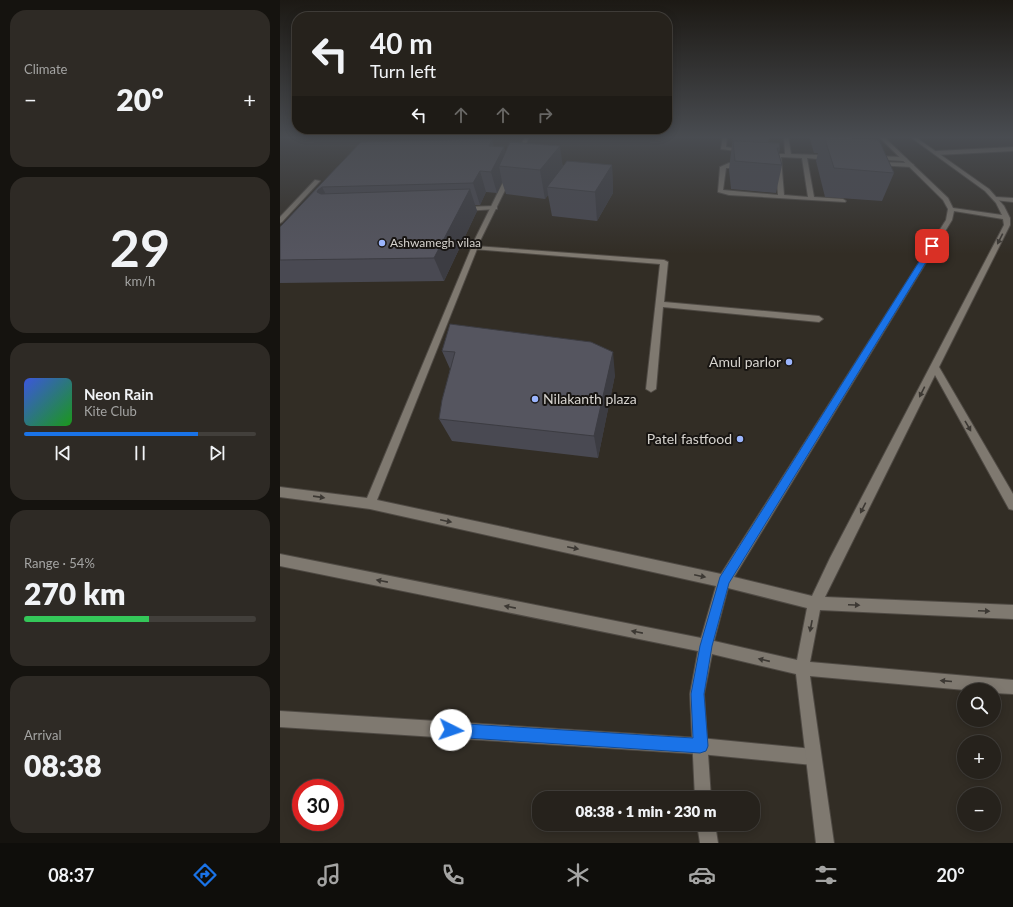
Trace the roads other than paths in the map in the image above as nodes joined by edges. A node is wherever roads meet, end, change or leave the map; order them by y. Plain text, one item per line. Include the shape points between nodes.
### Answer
1 (510, 175) edge
2 (722, 175) edge
3 (779, 175) edge
4 (807, 175) edge
5 (922, 175) edge
6 (965, 175) edge
7 (317, 181) dead end
8 (781, 197) junction
9 (811, 199) junction
10 (996, 199) junction
11 (1013, 200) edge
12 (843, 201) edge
13 (495, 208) junction
14 (457, 209) edge
15 (951, 209) junction
16 (1007, 218) junction
17 (280, 221) edge
18 (475, 248) junction
19 (660, 304) junction
20 (819, 319) dead end
21 (935, 368) junction
22 (650, 389) dead end
23 (280, 492) edge
24 (370, 504) junction
25 (1013, 505) edge
26 (280, 560) edge
27 (724, 581) junction
28 (815, 603) junction
29 (1013, 612) edge
30 (706, 646) junction
31 (802, 668) junction
32 (1013, 687) edge
33 (280, 719) edge
34 (700, 746) junction
35 (813, 757) junction
36 (703, 791) edge
37 (707, 831) edge
38 (709, 843) edge
39 (825, 843) edge

1 - 13 street
2 - 8 street via 720,191
3 - 8 street
4 - 9 street
5 - 15 street via 946,198
6 - 10 street
7 - 17 street
8 - 9 street
9 - 12 street
10 - 11 street
10 - 16 street via 1007,214
13 - 14 street
13 - 18 street
15 - 16 street
15 - 27 street via 949,220
16 -> 21 street via 1007,225
18 - 19 street via 664,262
18 - 24 street
19 - 20 street
19 - 22 street
21 -> 25 street
21 -> 28 street
23 -> 24 street
24 -> 27 street
30 -> 26 street
27 - 28 street
27 - 30 street
28 -> 29 street
28 -> 31 street
31 -> 30 street
30 - 34 street via 697,694
32 -> 31 street
31 - 35 street
33 - 34 street
34 - 35 street
34 - 36 street
35 - 39 street
37 - 38 street

